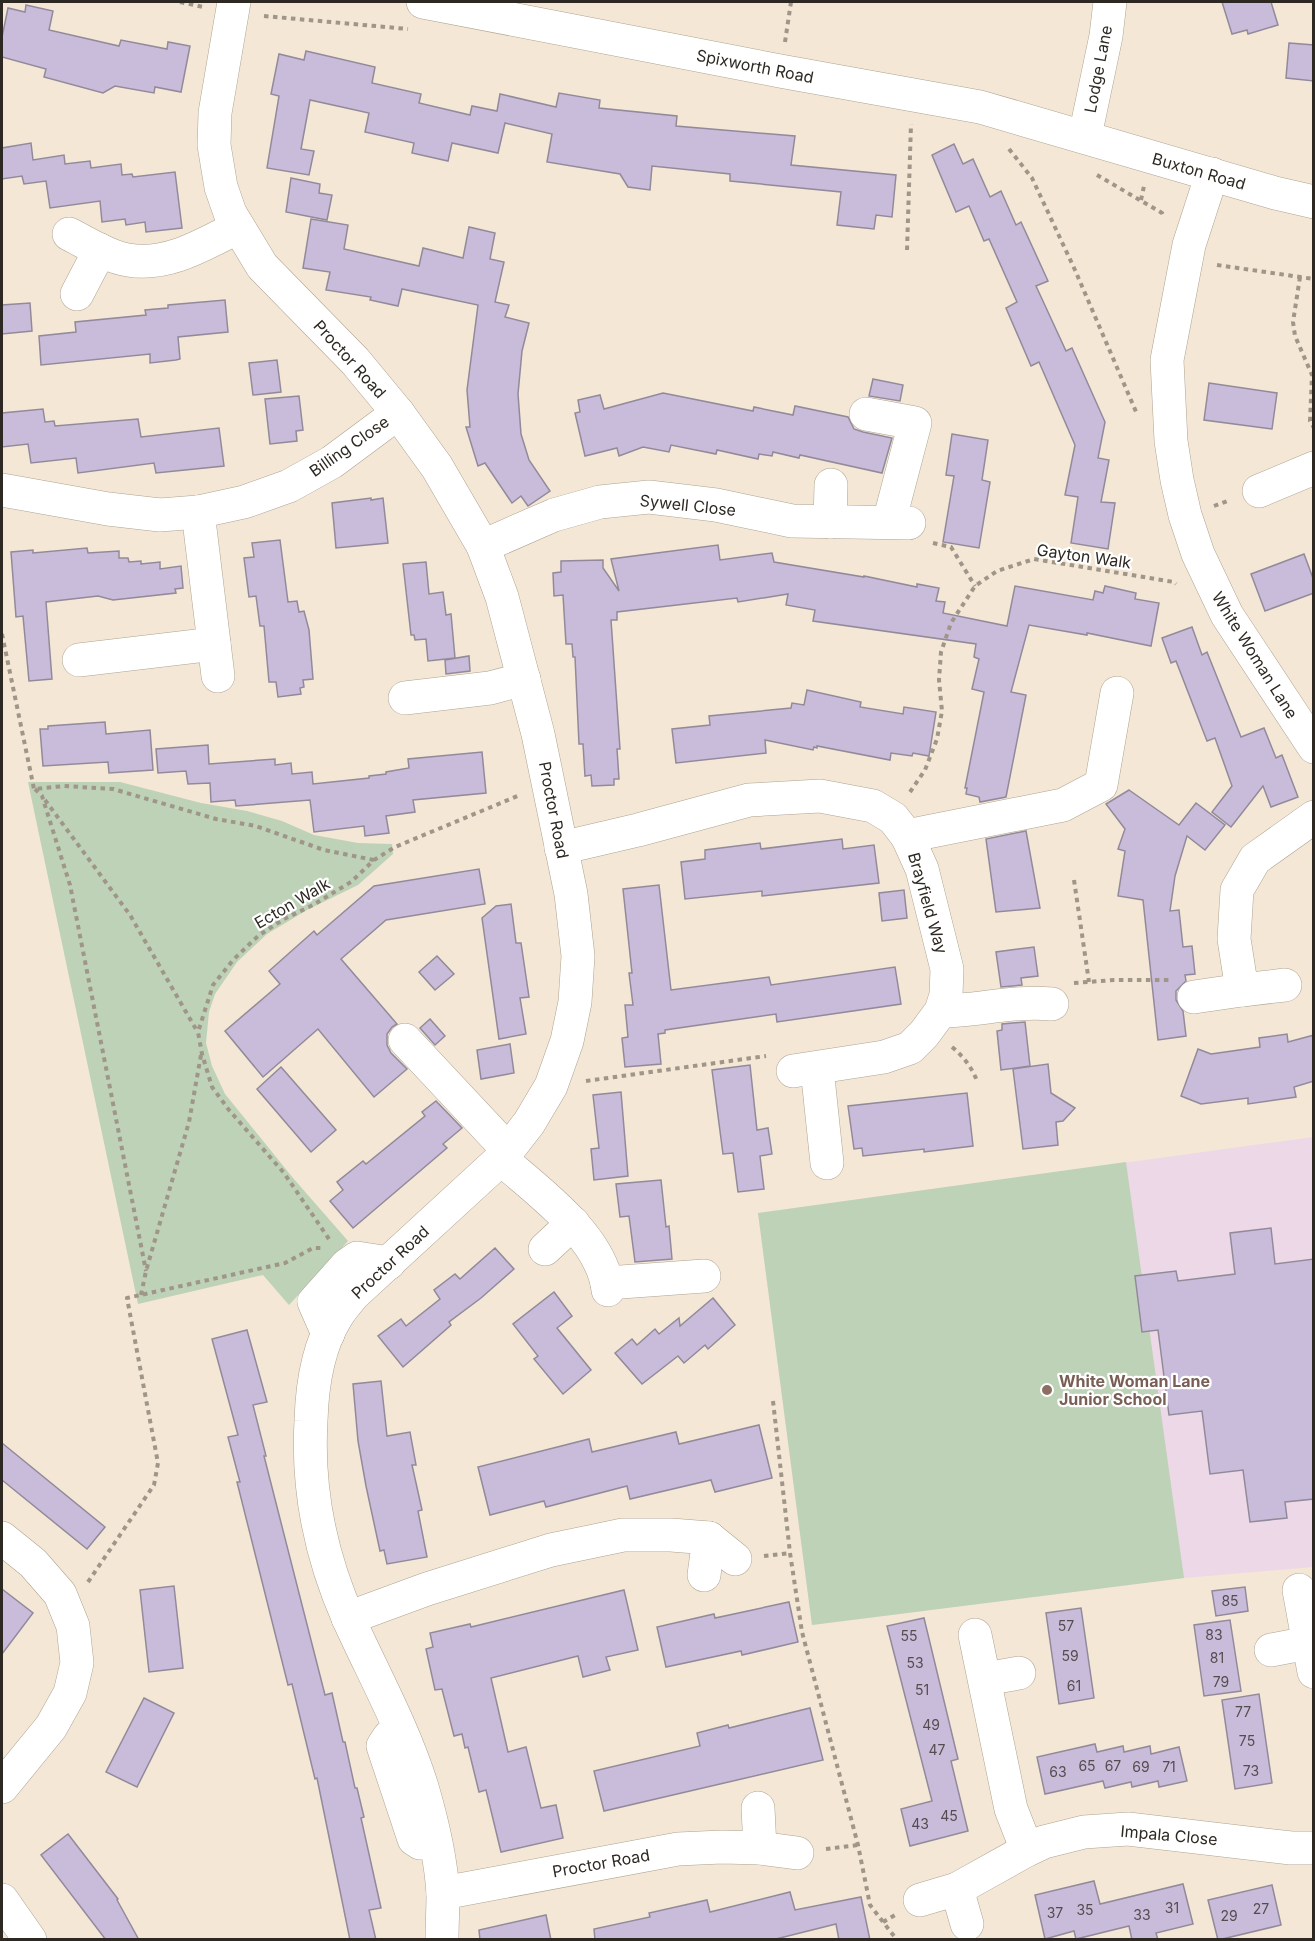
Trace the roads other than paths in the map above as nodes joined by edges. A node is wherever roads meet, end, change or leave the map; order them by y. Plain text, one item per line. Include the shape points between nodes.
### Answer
1 (1110, 2) edge
2 (233, 7) edge
3 (419, 16) edge
4 (1085, 136) junction
5 (1212, 174) junction
6 (1314, 202) edge
7 (238, 227) junction
8 (69, 234) dead end
9 (100, 250) junction
10 (76, 294) dead end
11 (1167, 360) junction
12 (398, 413) junction
13 (866, 414) dead end
14 (1314, 468) edge
15 (831, 485) dead end
16 (2, 490) edge
17 (1259, 491) road end
18 (198, 512) junction
19 (830, 522) junction
20 (483, 546) junction
21 (1227, 615) junction
22 (214, 644) junction
23 (79, 660) dead end
24 (218, 676) dead end
25 (524, 679) junction
26 (1117, 693) dead end
27 (405, 698) dead end
28 (538, 734) junction
29 (1314, 747) edge
30 (1314, 817) edge
31 (900, 827) junction
32 (561, 848) junction
33 (571, 894) junction
34 (1285, 985) dead end
35 (1242, 990) junction
36 (1061, 994) road end
37 (1194, 997) road end
38 (932, 1023) junction
39 (405, 1040) dead end
40 (504, 1155) junction
41 (827, 1163) dead end
42 (568, 1218) junction
43 (545, 1249) dead end
44 (389, 1263) junction
45 (704, 1276) dead end
46 (328, 1334) junction
47 (2, 1538) edge
48 (709, 1538) junction
49 (735, 1559) dead end
50 (704, 1575) dead end
51 (1299, 1590) dead end
52 (348, 1618) junction
53 (975, 1635) dead end
54 (1271, 1650) dead end
55 (1311, 1657) edge
56 (1019, 1673) dead end
57 (985, 1679) junction
58 (2, 1787) edge
59 (759, 1808) dead end
60 (760, 1848) junction
61 (1314, 1848) edge
62 (1027, 1850) junction
63 (797, 1853) dead end
64 (957, 1889) junction
65 (442, 1893) junction
66 (2, 1900) edge
67 (920, 1900) dead end
68 (967, 1924) dead end
69 (30, 1940) edge
70 (441, 1940) edge

1 - 4 street, Lodge Lane
2 - 7 street, Proctor Road via 215,113 214,145 221,187
3 - 4 street, Spixworth Road via 780,71 980,107
4 - 5 street, Buxton Road
5 - 6 street, Buxton Road
5 - 11 street, White Woman Lane via 1190,248
7 - 9 street via 195,249 159,260 128,260
7 - 12 street, Proctor Road via 262,266 355,361
8 - 9 street
9 - 10 street
11 - 21 street, White Woman Lane via 1171,441 1185,515 1198,554
11 - 21 street via 1151,439 1163,517 1196,590
12 - 18 street, Billing Close via 332,462 289,486 244,502
12 - 20 street, Proctor Road via 437,467
13 - 19 street, Sywell Close via 915,423 899,523
14 - 17 street
15 - 19 street
16 - 18 street, Billing Close via 160,515
18 - 22 street
19 - 20 street, Sywell Close via 792,520 649,497 600,502 554,515
20 - 25 street, Proctor Road via 502,597
21 - 29 street, White Woman Lane
22 - 23 street
22 - 24 street
25 - 27 street via 490,688 458,705
25 - 28 street, Proctor Road
26 - 31 street via 1101,785 1063,805
28 - 32 street, Proctor Road
28 - 33 street via 521,759 548,885
30 - 35 street via 1255,859 1237,890 1234,939
31 - 32 street via 873,806 820,796 749,800
31 - 38 street, Brayfield Way via 922,869 947,969 946,995
32 - 33 street, Proctor Road
33 - 40 street, Proctor Road via 578,956 567,1041 551,1086
34 - 35 street
35 - 37 street
36 - 38 street via 1038,1003 968,1011
38 - 41 street via 910,1048 884,1057 805,1070 821,1104
39 - 40 street
40 - 42 street
40 - 44 street, Proctor Road
42 - 43 street
42 - 45 street via 588,1209 609,1236 603,1276
44 - 46 street, Proctor Road via 354,1294
44 - 46 street via 341,1256 314,1302
46 - 52 street, Proctor Road via 312,1385 309,1450 314,1510
47 - 58 street via 33,1563 60,1593 73,1626 77,1663 69,1693 51,1727
48 - 49 street
48 - 50 street
48 - 52 street via 623,1535 551,1550
51 - 55 street
52 - 65 street, Proctor Road via 384,1692 421,1786 438,1853
53 - 57 street
54 - 55 street
56 - 57 street
57 - 62 street via 1011,1809
59 - 60 street
60 - 63 street, Proctor Road
60 - 65 street, Proctor Road via 678,1850
61 - 62 street, Impala Close via 1128,1829 1084,1832
62 - 64 street, Impala Close
64 - 67 street, Impala Close
64 - 68 street
65 - 70 street, Proctor Road
66 - 69 street

